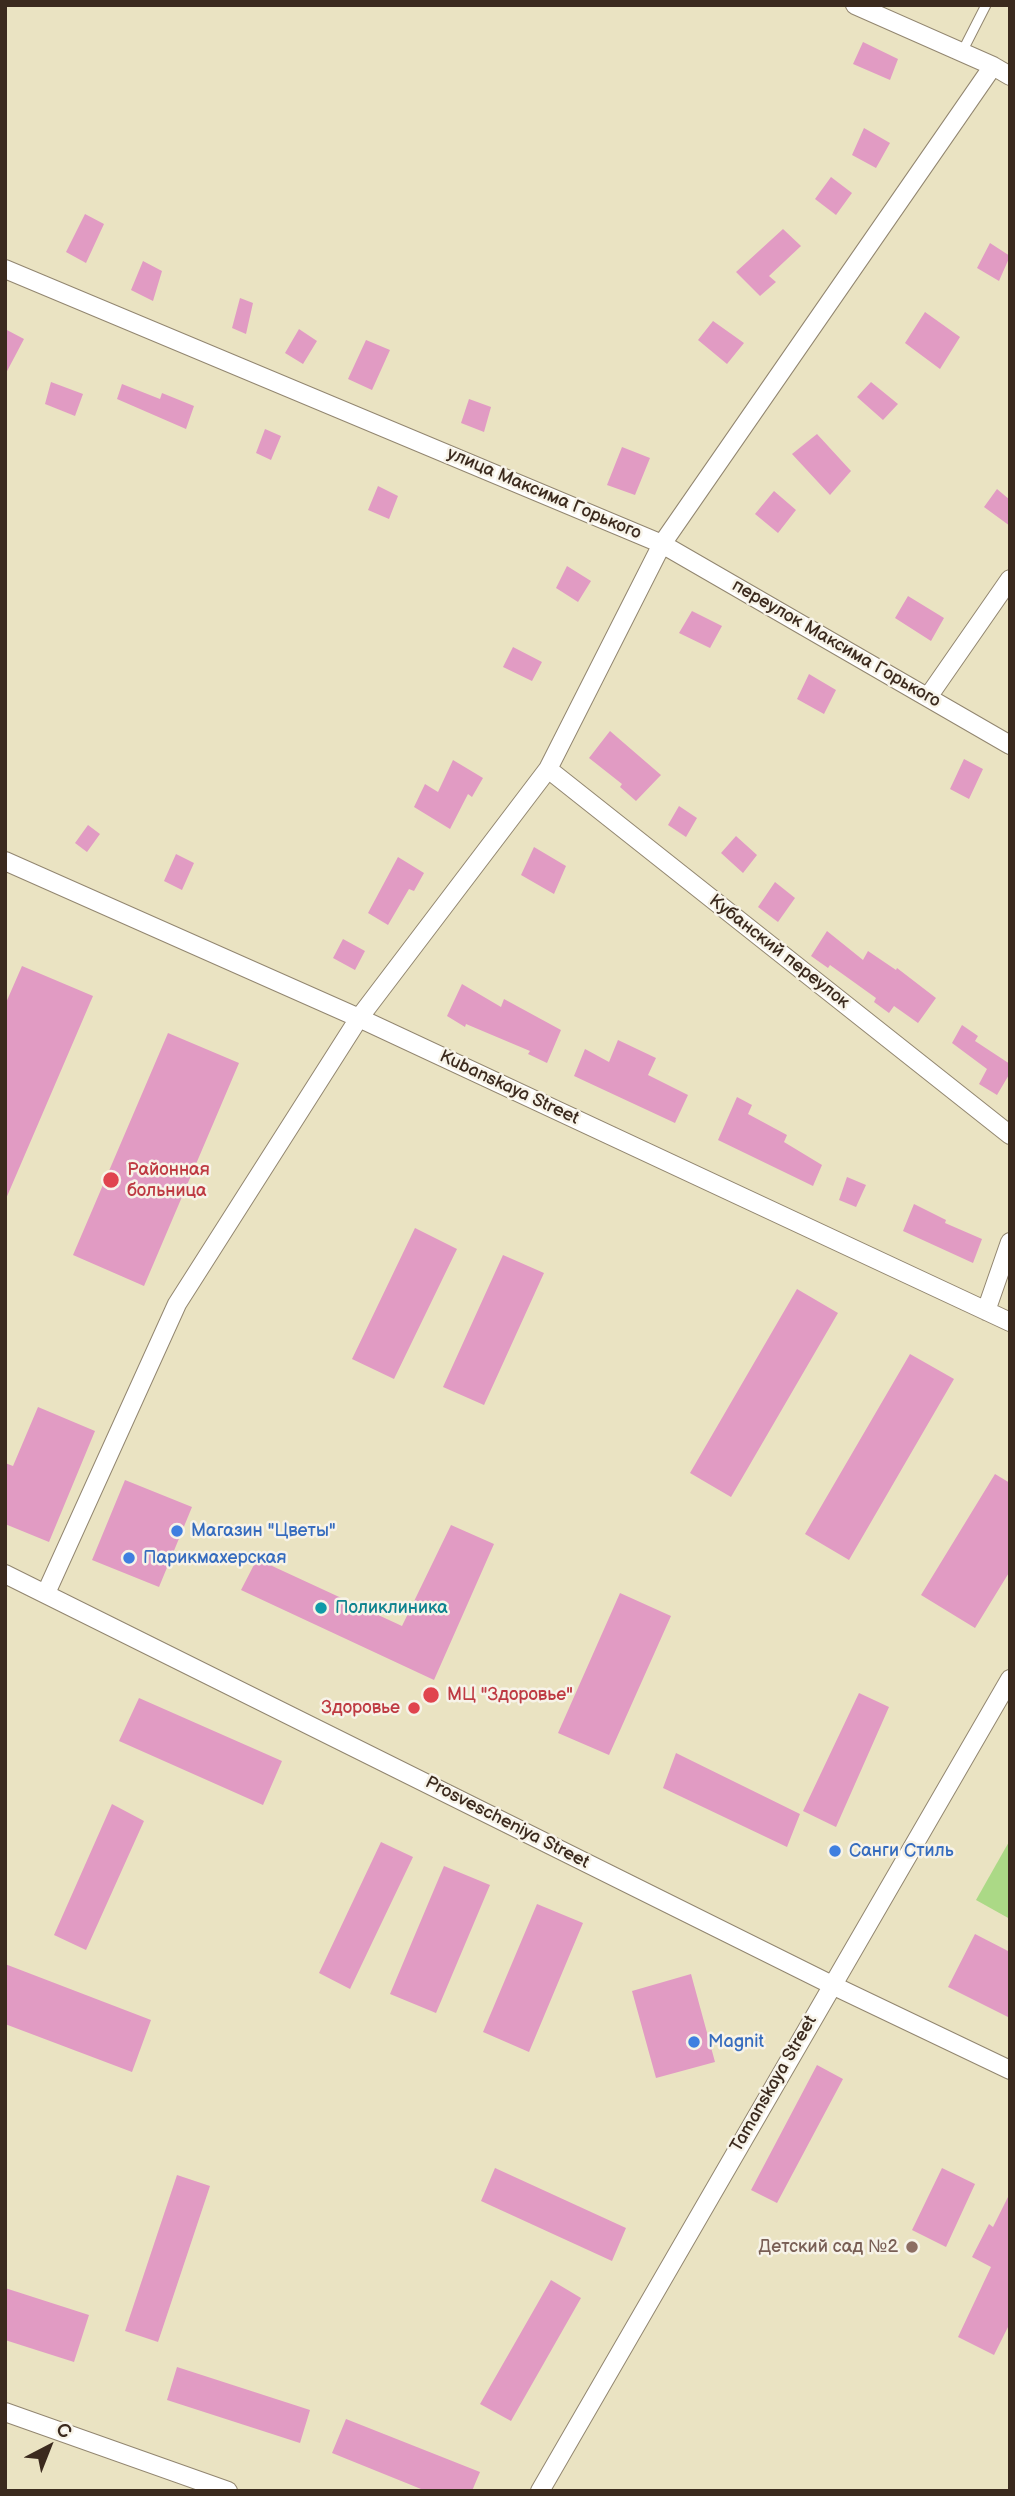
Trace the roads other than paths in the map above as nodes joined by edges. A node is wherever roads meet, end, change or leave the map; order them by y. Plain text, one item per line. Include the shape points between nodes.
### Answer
1 (855, 5) edge
2 (986, 5) edge
3 (962, 52) junction
4 (993, 66) junction
5 (1010, 76) edge
6 (5, 269) edge
7 (662, 544) junction
8 (1010, 579) edge
9 (928, 697) junction
10 (1010, 745) edge
11 (548, 769) junction
12 (5, 861) edge
13 (359, 1018) junction
14 (1010, 1135) edge
15 (1010, 1242) edge
16 (985, 1311) junction
17 (1010, 1322) edge
18 (5, 1574) edge
19 (46, 1593) junction
20 (1010, 1679) edge
21 (832, 1985) junction
22 (1010, 2070) edge
23 (5, 2413) edge
24 (228, 2491) edge
25 (540, 2491) edge

1 - 3 street
2 - 3 lane
3 - 4 street
4 - 5 street
4 - 7 street, улица Максима Горького
6 - 7 street, улица Максима Горького
7 - 9 street, переулок Максима Горького
7 - 11 street
8 - 9 street
9 - 10 street, переулок Максима Горького
11 - 13 street
11 - 14 street, Кубанский переулок
12 - 13 street, Kubanskaya Street
13 - 16 street, Kubanskaya Street
13 - 19 street via 177,1304
15 - 16 street
16 - 17 street, Kubanskaya Street
18 - 19 street, Prosvescheniya Street
19 - 21 street, Prosvescheniya Street
20 - 21 street, Tamanskaya Street
21 - 22 street, Prosvescheniya Street
21 - 25 street, Tamanskaya Street
23 - 24 street

